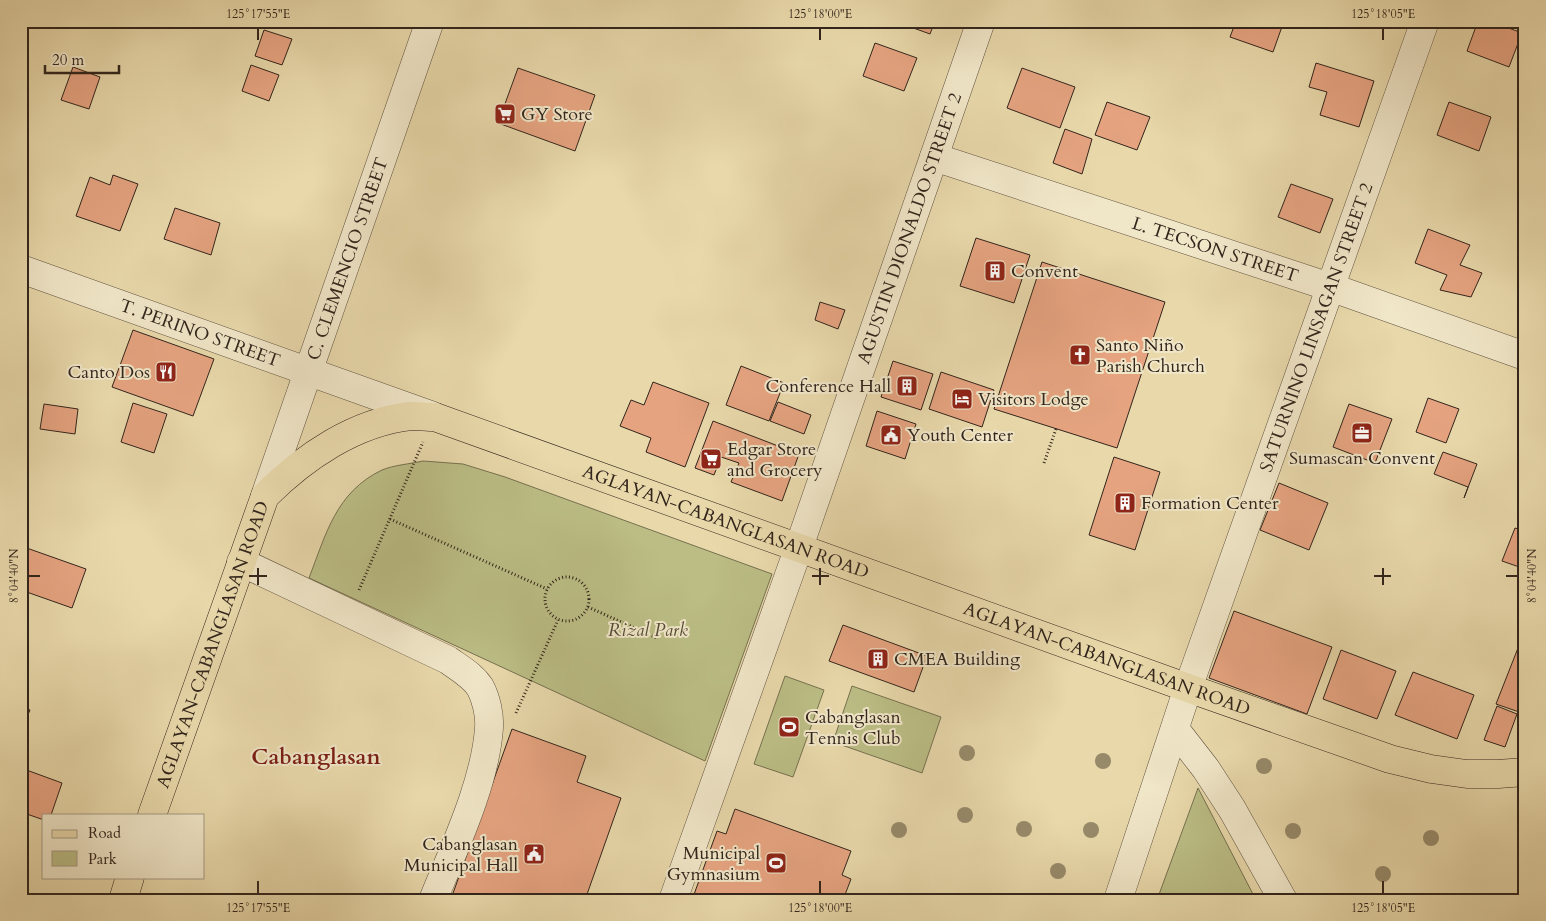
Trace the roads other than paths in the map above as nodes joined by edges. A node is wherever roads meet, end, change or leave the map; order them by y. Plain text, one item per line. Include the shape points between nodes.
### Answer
1 (430, 21) edge
2 (981, 21) edge
3 (1425, 21) edge
4 (934, 157) junction
5 (21, 269) edge
6 (1330, 287) junction
7 (1525, 356) edge
8 (308, 372) junction
9 (435, 417) junction
10 (265, 496) junction
11 (798, 547) junction
12 (241, 562) junction
13 (1188, 688) junction
14 (1175, 729) junction
15 (1525, 772) edge
16 (152, 814) edge
17 (130, 878) edge
18 (122, 900) edge
19 (433, 900) edge
20 (673, 900) edge
21 (1118, 900) edge
22 (1283, 900) edge

1 - 8 street, C. CLEMENCIO STREET
2 - 4 street, AGUSTIN DIONALDO STREET 2
3 - 6 street, SATURNINO LINSAGAN STREET 2
4 - 6 street, L. TECSON STREET
4 - 11 street, AGUSTIN DIONALDO STREET 2
5 - 8 street, T. PERINO STREET
6 - 7 street, L. TECSON STREET
6 - 13 street, SATURNINO LINSAGAN STREET 2
8 - 9 street, T. PERINO STREET
8 - 10 street, C. CLEMENCIO STREET
9 - 10 main road, AGLAYAN-CABANGLASAN ROAD via 412,416 388,421 342,438 301,464
9 - 11 main road, AGLAYAN-CABANGLASAN ROAD
10 - 12 main road, AGLAYAN-CABANGLASAN ROAD
11 - 13 main road, AGLAYAN-CABANGLASAN ROAD
11 - 20 street, AGUSTIN DIONALDO STREET 2
12 - 16 main road, AGLAYAN-CABANGLASAN ROAD
12 - 19 street via 448,660 469,674 480,688 487,706 489,727 480,775
13 - 14 street, SATURNINO LINSAGAN STREET 2
13 - 15 main road, AGLAYAN-CABANGLASAN ROAD via 1390,759 1467,774
14 - 21 street, SATURNINO LINSAGAN STREET 2
14 - 22 street via 1232,809
17 - 18 main road

